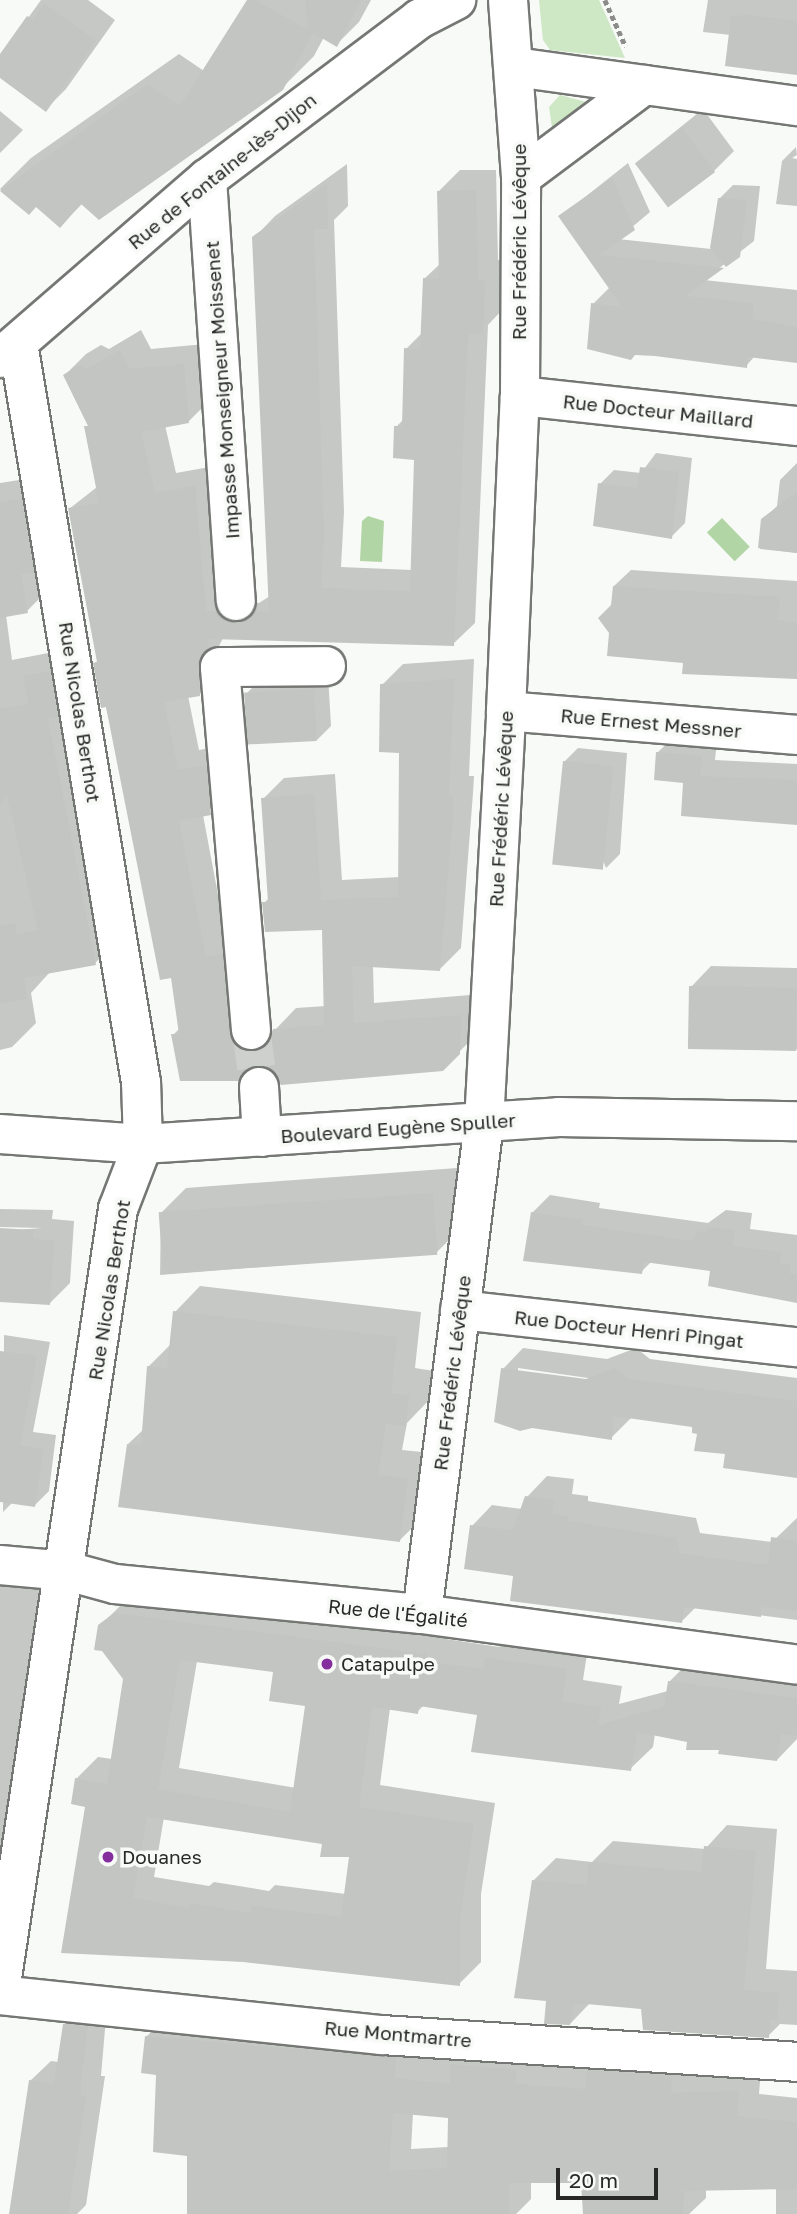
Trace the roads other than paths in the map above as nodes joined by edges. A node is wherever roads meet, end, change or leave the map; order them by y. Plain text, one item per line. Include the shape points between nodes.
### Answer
1 (456, 0) edge
2 (508, 0) edge
3 (515, 67) junction
4 (643, 85) junction
5 (797, 106) edge
6 (521, 177) junction
7 (207, 179) junction
8 (9, 351) edge
9 (520, 396) junction
10 (797, 426) edge
11 (236, 601) dead end
12 (326, 666) dead end
13 (506, 711) junction
14 (797, 735) edge
15 (251, 1030) tunnel mouth
16 (258, 1087) tunnel mouth
17 (797, 1121) edge
18 (484, 1123) junction
19 (0, 1134) edge
20 (262, 1137) junction
21 (143, 1144) junction
22 (460, 1310) junction
23 (797, 1347) edge
24 (0, 1565) edge
25 (67, 1571) junction
26 (422, 1614) junction
27 (797, 1665) edge
28 (0, 1993) edge
29 (797, 2062) edge

1 - 7 street, Rue de Fontaine-lès-Dijon via 419,19
2 - 3 street, Rue Frédéric Lévêque
3 - 4 street
3 - 6 street, Rue Frédéric Lévêque
4 - 5 street
4 - 6 street
6 - 9 street, Rue Frédéric Lévêque
7 - 8 street, Rue de Fontaine-lès-Dijon
7 - 11 street, Impasse Monseigneur Moissenet
8 - 21 street, Rue Nicolas Berthot via 141,1082
9 - 10 street, Rue Docteur Maillard
9 - 13 street, Rue Frédéric Lévêque
12 - 15 street via 220,667
13 - 14 street, Rue Ernest Messner
13 - 18 street, Rue Frédéric Lévêque
16 - 20 street
17 - 18 street, Boulevard Eugène Spuller via 559,1117
18 - 20 street, Boulevard Eugène Spuller
18 - 22 street, Rue Frédéric Lévêque
19 - 21 street, Boulevard Eugène Spuller
20 - 21 street, Boulevard Eugène Spuller
21 - 25 street, Rue Nicolas Berthot via 118,1209
22 - 23 street, Rue Docteur Henri Pingat
22 - 26 street, Rue Frédéric Lévêque
24 - 25 street, Rue de l'Égalité
25 - 26 street, Rue de l'Égalité via 115,1584
25 - 28 street, Rue Nicolas Berthot
26 - 27 street, Rue de l'Égalité
28 - 29 street, Rue Montmartre via 382,2035

